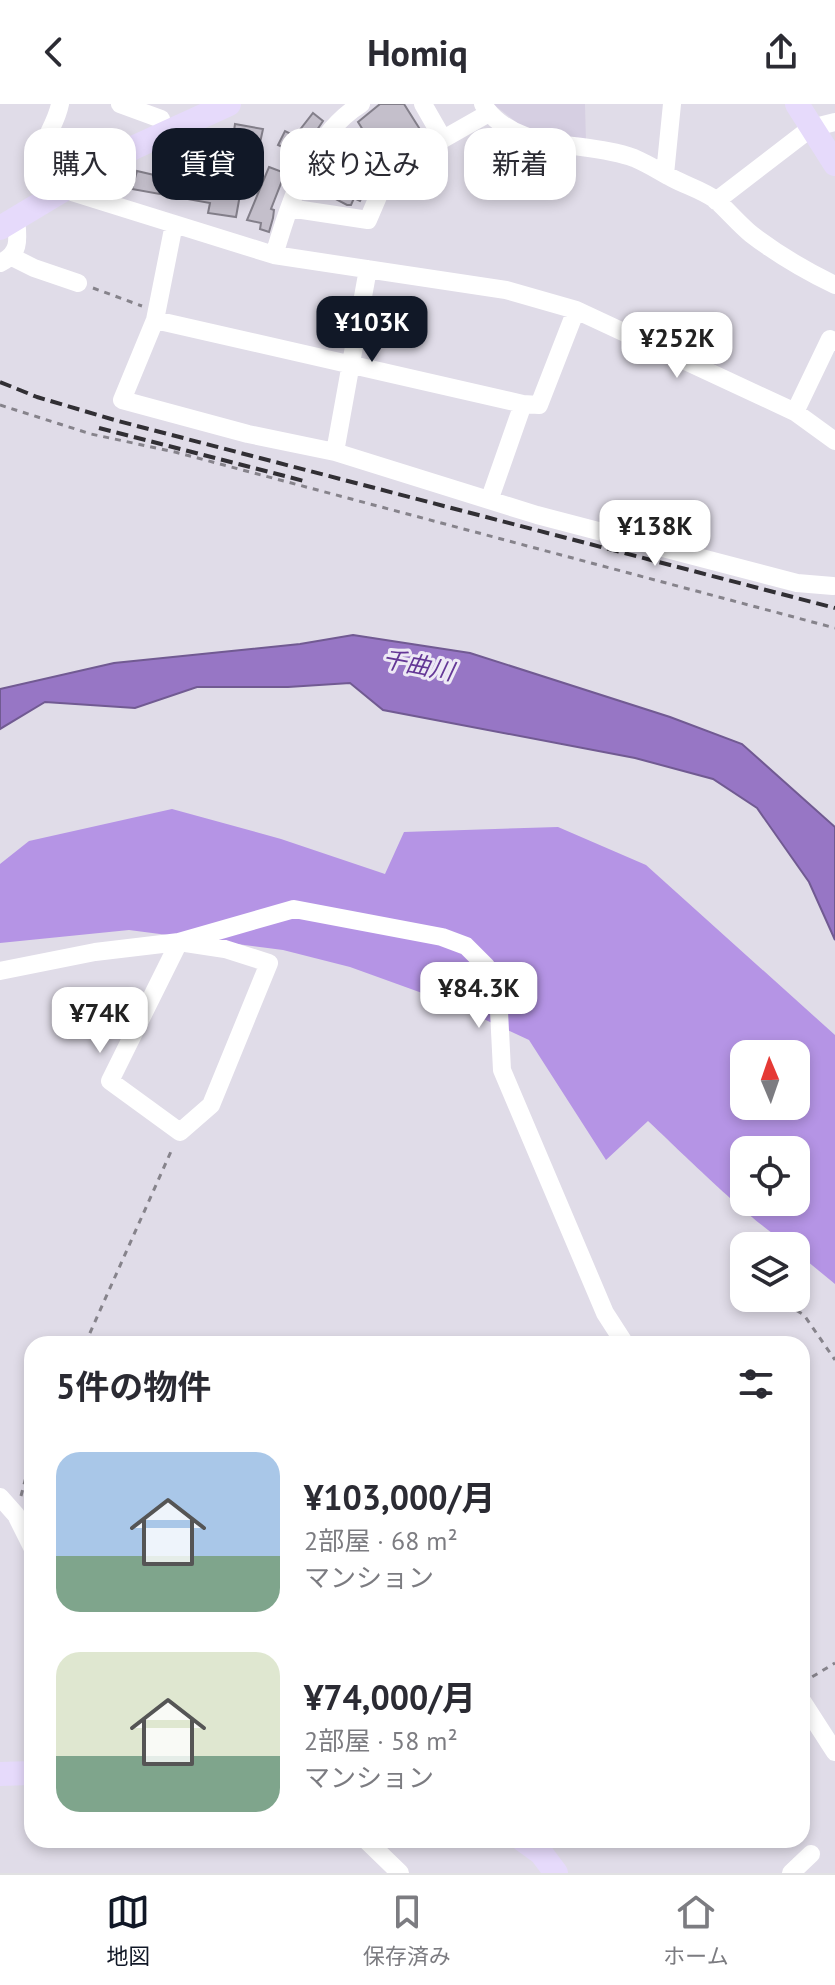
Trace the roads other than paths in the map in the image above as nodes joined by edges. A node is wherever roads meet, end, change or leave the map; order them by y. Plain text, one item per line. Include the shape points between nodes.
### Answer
1 (60, 104) edge
2 (120, 104) edge
3 (229, 104) edge
4 (361, 104) edge
5 (423, 104) edge
6 (672, 104) edge
7 (797, 104) edge
8 (486, 109) edge
9 (161, 119) dead end
10 (823, 125) edge
11 (50, 128) edge
12 (437, 128) edge
13 (448, 136) edge
14 (136, 147) edge
15 (835, 164) edge
16 (665, 174) junction
17 (45, 200) edge
18 (97, 200) edge
19 (377, 200) edge
20 (716, 201) junction
21 (289, 208) junction
22 (8, 223) edge
23 (174, 224) junction
24 (274, 255) junction
25 (6, 260) edge
26 (368, 269) junction
27 (78, 283) road end
28 (835, 285) edge
29 (576, 310) junction
30 (156, 315) junction
31 (835, 342) edge
32 (350, 365) junction
33 (523, 404) junction
34 (795, 412) junction
35 (835, 441) edge
36 (335, 452) junction
37 (490, 498) junction
38 (834, 584) edge
39 (179, 942) junction
40 (0, 971) edge
41 (620, 1336) edge
42 (0, 1497) edge
43 (24, 1531) edge
44 (810, 1713) edge
45 (835, 1752) edge
46 (24, 1773) edge
47 (0, 1774) edge
48 (374, 1848) edge
49 (534, 1848) edge
50 (811, 1854) dead end
51 (400, 1873) edge
52 (556, 1873) edge
53 (791, 1873) edge

1 - 11 street
2 - 9 street
3 - 14 main road
4 - 21 street via 322,139
5 - 12 street
6 - 16 street
7 - 10 main road
8 - 13 street
8 - 16 street via 515,131 632,157
10 - 15 main road
10 - 20 street
16 - 20 street
17 - 22 main road
18 - 23 street
19 - 21 street via 368,220
20 - 28 street via 751,233
21 - 24 street
22 - 25 street via 18,246
23 - 24 street
23 - 30 street
24 - 26 street
25 - 27 street
26 - 29 street via 506,290
26 - 32 street
29 - 33 street via 539,405
29 - 34 street
30 - 32 street
30 - 36 street via 122,400
31 - 34 street via 830,339
32 - 33 street
32 - 36 street
33 - 37 street
34 - 35 street
36 - 37 street
37 - 38 street via 797,583
39 - 39 street via 269,963 211,1105 180,1132 110,1081
39 - 40 street
39 - 41 street via 294,909 442,937 474,951 498,992 502,1070 605,1313
42 - 43 street
44 - 45 street
46 - 47 main road
48 - 51 street
49 - 52 main road
50 - 53 street

